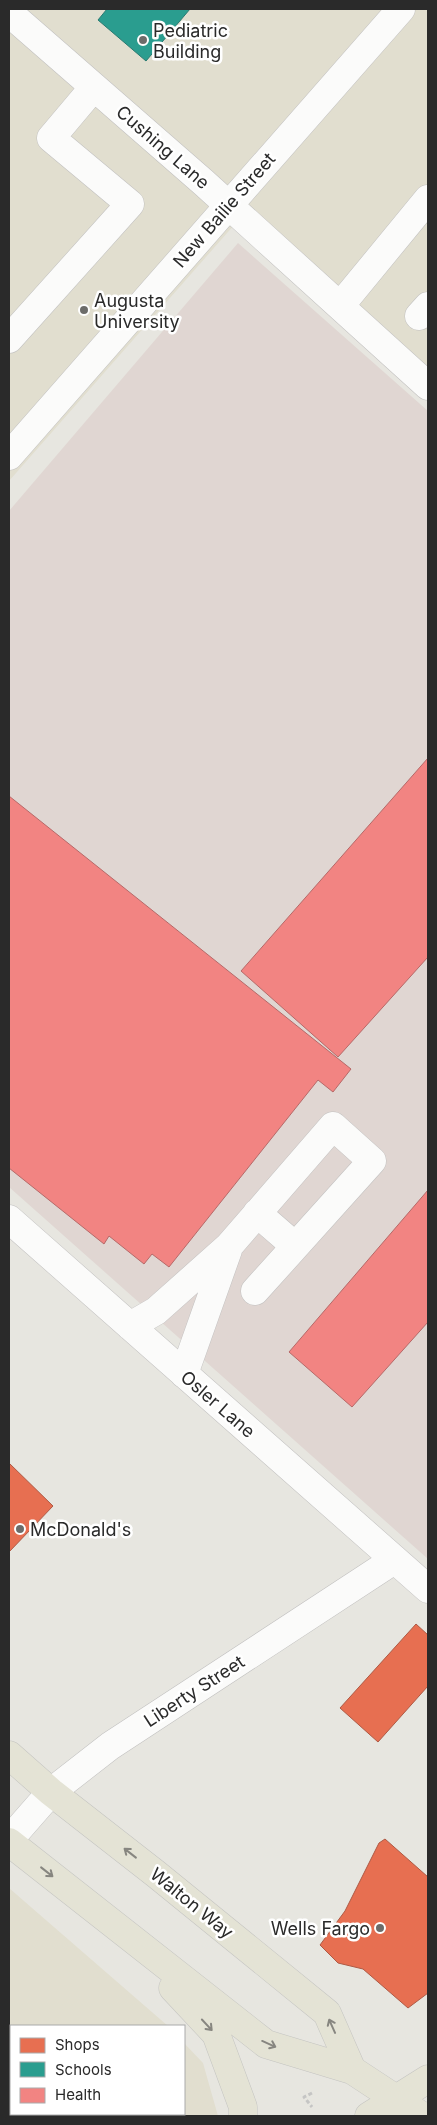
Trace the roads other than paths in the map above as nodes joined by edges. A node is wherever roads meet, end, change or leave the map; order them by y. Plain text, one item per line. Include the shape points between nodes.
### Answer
1 (401, 9) edge
2 (11, 18) edge
3 (94, 87) junction
4 (428, 199) edge
5 (228, 205) junction
6 (340, 306) junction
7 (9, 339) edge
8 (428, 386) edge
9 (9, 456) edge
10 (257, 1213) junction
11 (9, 1219) edge
12 (229, 1246) junction
13 (295, 1246) junction
14 (255, 1291) dead end
15 (130, 1326) junction
16 (184, 1374) junction
17 (394, 1560) junction
18 (428, 1589) edge
19 (9, 1755) edge
20 (51, 1792) junction
21 (9, 1841) edge
22 (114, 1925) junction
23 (352, 2070) junction
24 (428, 2079) edge
25 (397, 2099) junction
26 (243, 2116) edge
27 (369, 2116) edge
28 (422, 2116) edge

1 - 5 street, New Bailie Street
2 - 3 street, Cushing Lane
3 - 5 street, Cushing Lane
3 - 7 street via 51,138 130,204
4 - 6 street
5 - 6 street, Cushing Lane
5 - 9 street, New Bailie Street
6 - 8 street, Cushing Lane
10 - 12 street
10 - 13 street
10 - 13 street via 334,1126 372,1161
11 - 15 street, Osler Lane
12 - 15 street via 156,1311
12 - 16 street
13 - 14 street
15 - 16 street, Osler Lane
16 - 17 street, Osler Lane
17 - 18 street, Osler Lane
17 - 20 street, Liberty Street via 110,1746
19 - 20 main road, Walton Way
20 - 21 street, Liberty Street
23 -> 20 main road, Walton Way via 327,2013
21 -> 22 main road
22 -> 23 main road via 266,2044
22 -> 26 main road via 216,2034 243,2107
23 - 25 main road
24 - 25 main road
25 - 27 main road
25 - 28 main road

